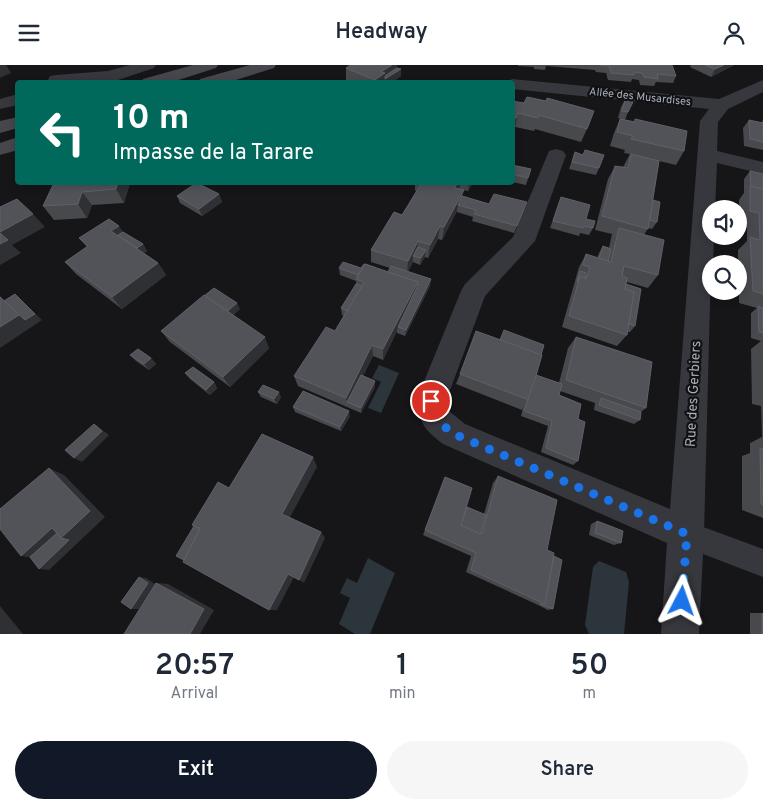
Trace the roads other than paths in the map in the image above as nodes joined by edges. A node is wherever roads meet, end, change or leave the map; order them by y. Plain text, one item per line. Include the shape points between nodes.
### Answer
1 (148, 65) edge
2 (210, 65) edge
3 (268, 65) edge
4 (53, 77) edge
5 (102, 79) edge
6 (159, 80) edge
7 (216, 80) edge
8 (515, 84) edge
9 (763, 85) edge
10 (15, 100) edge
11 (0, 104) edge
12 (722, 105) junction
13 (15, 123) edge
14 (0, 127) edge
15 (15, 144) edge
16 (0, 149) edge
17 (556, 155) dead end
18 (707, 155) junction
19 (763, 168) edge
20 (687, 534) junction
21 (763, 563) edge
22 (680, 634) edge

1 - 5 street
2 - 6 main road
3 - 7 main road
4 - 5 street
8 - 12 street, Allée des Musardises
9 - 12 street
10 - 11 street
12 - 18 street, Rue des Gerbiers via 709,121
13 - 14 main road
15 - 16 main road
17 - 20 street via 523,241 474,291 431,401 436,420 454,434
18 - 19 street
18 - 20 street, Rue des Gerbiers
20 - 21 lane
20 - 22 street, Rue des Gerbiers

